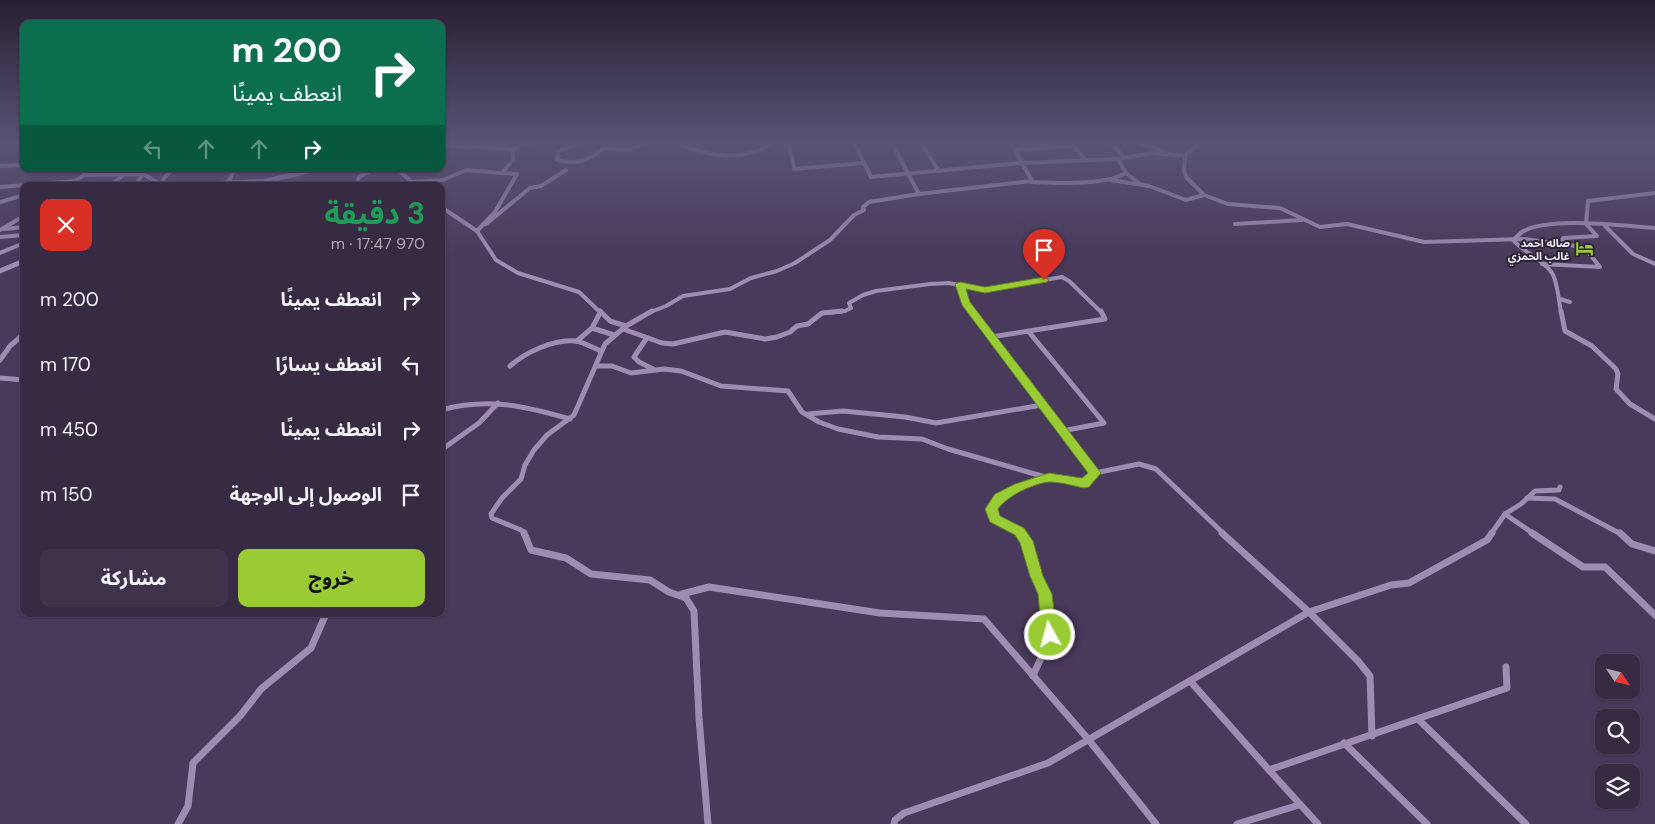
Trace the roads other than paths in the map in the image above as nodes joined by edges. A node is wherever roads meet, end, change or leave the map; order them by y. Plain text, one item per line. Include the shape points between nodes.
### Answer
1 (420, 181) edge
2 (513, 181) edge
3 (548, 181) edge
4 (913, 181) edge
5 (1052, 181) edge
6 (1121, 181) edge
7 (1138, 181) edge
8 (1190, 181) edge
9 (228, 182) edge
10 (265, 182) edge
11 (412, 182) edge
12 (1031, 182) joint
13 (1141, 184) junction
14 (20, 185) edge
15 (0, 187) edge
16 (1655, 193) edge
17 (919, 194) junction
18 (1204, 195) junction
19 (20, 196) edge
20 (0, 202) edge
21 (445, 210) edge
22 (20, 218) edge
23 (1303, 220) junction
24 (486, 224) junction
25 (1235, 224) dead end
26 (1586, 224) junction
27 (1605, 226) junction
28 (20, 227) edge
29 (1655, 228) edge
30 (2, 229) edge
31 (477, 231) junction
32 (20, 234) edge
33 (0, 236) edge
34 (1513, 240) junction
35 (20, 244) edge
36 (1564, 244) junction
37 (20, 248) edge
38 (11, 249) junction
39 (0, 253) edge
40 (20, 263) edge
41 (1542, 264) junction
42 (1655, 264) edge
43 (0, 271) edge
44 (960, 284) junction
45 (1560, 300) junction
46 (1570, 302) dead end
47 (600, 313) junction
48 (625, 327) junction
49 (592, 328) junction
50 (1030, 332) junction
51 (614, 335) junction
52 (20, 337) edge
53 (992, 337) junction
54 (646, 339) junction
55 (577, 341) junction
56 (601, 351) junction
57 (0, 360) edge
58 (510, 366) dead end
59 (597, 366) junction
60 (653, 369) junction
61 (0, 378) edge
62 (20, 380) edge
63 (498, 404) junction
64 (1042, 404) junction
65 (445, 409) edge
66 (806, 414) junction
67 (570, 419) junction
68 (1655, 420) edge
69 (1062, 431) junction
70 (445, 447) edge
71 (1095, 473) junction
72 (1049, 478) junction
73 (1560, 487) dead end
74 (1527, 498) junction
75 (1505, 514) junction
76 (1655, 552) edge
77 (682, 594) junction
78 (1309, 612) junction
79 (1655, 615) edge
80 (325, 617) edge
81 (1506, 667) dead end
82 (1033, 676) junction
83 (1190, 681) junction
84 (1419, 720) junction
85 (1372, 736) junction
86 (1088, 739) junction
87 (1344, 743) junction
88 (1269, 770) junction
89 (1299, 805) junction
90 (178, 824) edge
91 (708, 824) edge
92 (894, 824) edge
93 (1156, 824) edge
94 (1237, 824) edge
95 (1318, 824) edge
96 (1426, 824) edge
97 (1526, 824) edge

1 - 11 street
2 - 24 street
3 - 24 street via 530,188
4 - 17 street
5 - 12 street
6 - 13 street
7 - 13 street
8 - 18 street
9 - 10 street
12 - 17 street
13 - 18 street via 1186,200
14 - 15 street
16 - 26 street via 1588,200
17 - 48 street via 870,202 830,240 795,263 730,289 683,296 644,314
18 - 23 street via 1228,204 1280,208
19 - 20 street
21 - 31 street
22 - 30 street
23 - 25 street
23 - 34 street via 1320,227 1354,225 1424,242
24 - 31 street
26 - 27 street
26 - 34 street via 1529,228 1522,230
26 - 36 street via 1597,236 1563,238
27 - 29 street
27 - 42 street via 1632,255
28 - 30 street
31 - 47 street via 496,260 518,273 579,292
32 - 33 street
34 - 36 street
34 - 41 street
35 - 38 street
36 - 41 street via 1584,247 1600,267
37 - 38 street
38 - 39 street
40 - 43 street
41 - 45 street via 1554,276 1553,286
44 - 50 street via 985,290 1062,276 1105,318
44 - 53 street via 965,303
44 - 54 street via 876,291 849,303 851,308 845,312 822,313 808,324 777,337 765,339 725,332 673,344
45 - 46 street
45 - 68 street via 1565,331 1585,342 1610,364 1618,374 1616,389 1630,404
47 - 48 street
47 - 49 street
48 - 51 street
48 - 54 street
49 - 51 street
49 - 55 street
50 - 53 street
50 - 69 street via 1104,423
51 - 56 street
52 - 57 street
53 - 64 street
54 - 60 street via 634,357
55 - 56 street
55 - 58 street via 548,344 516,359
56 - 59 street
59 - 60 street via 612,366 631,373
59 - 67 street
60 - 66 street via 681,371 721,386 788,391 797,407
61 - 62 street
63 - 65 street via 463,404
63 - 67 street via 536,409
63 - 70 street via 479,423
64 - 66 street via 936,423 905,416 843,411
64 - 69 street
66 - 72 street via 838,430 935,440 948,449
67 - 77 street via 547,435 534,450 520,479 502,498 491,514 492,518 521,530 531,550 566,558 591,574 647,578 664,590
69 - 71 street
71 - 72 street via 1084,483
71 - 78 street via 1138,464 1156,469
72 - 82 street via 1000,497 992,509 994,518 1019,532 1026,541 1045,594 1050,635
73 - 74 street via 1559,490 1535,491
74 - 75 street
74 - 76 street via 1555,500 1619,532 1632,544
75 - 78 street via 1487,540 1409,583 1391,585
75 - 79 street via 1583,567 1605,567
77 - 82 street via 709,587 881,614 952,620 984,619
77 - 91 street via 692,604 694,612 696,693
78 - 83 street
78 - 85 street via 1370,676
80 - 90 street via 311,648 261,690 193,763 188,806
81 - 84 street via 1507,688 1474,697
82 - 86 street
83 - 86 street
83 - 88 street
84 - 85 street
84 - 97 street
85 - 87 street
86 - 92 street via 1048,764 904,813
86 - 93 street
87 - 88 street
87 - 96 street
88 - 89 street
89 - 94 street
89 - 95 street

